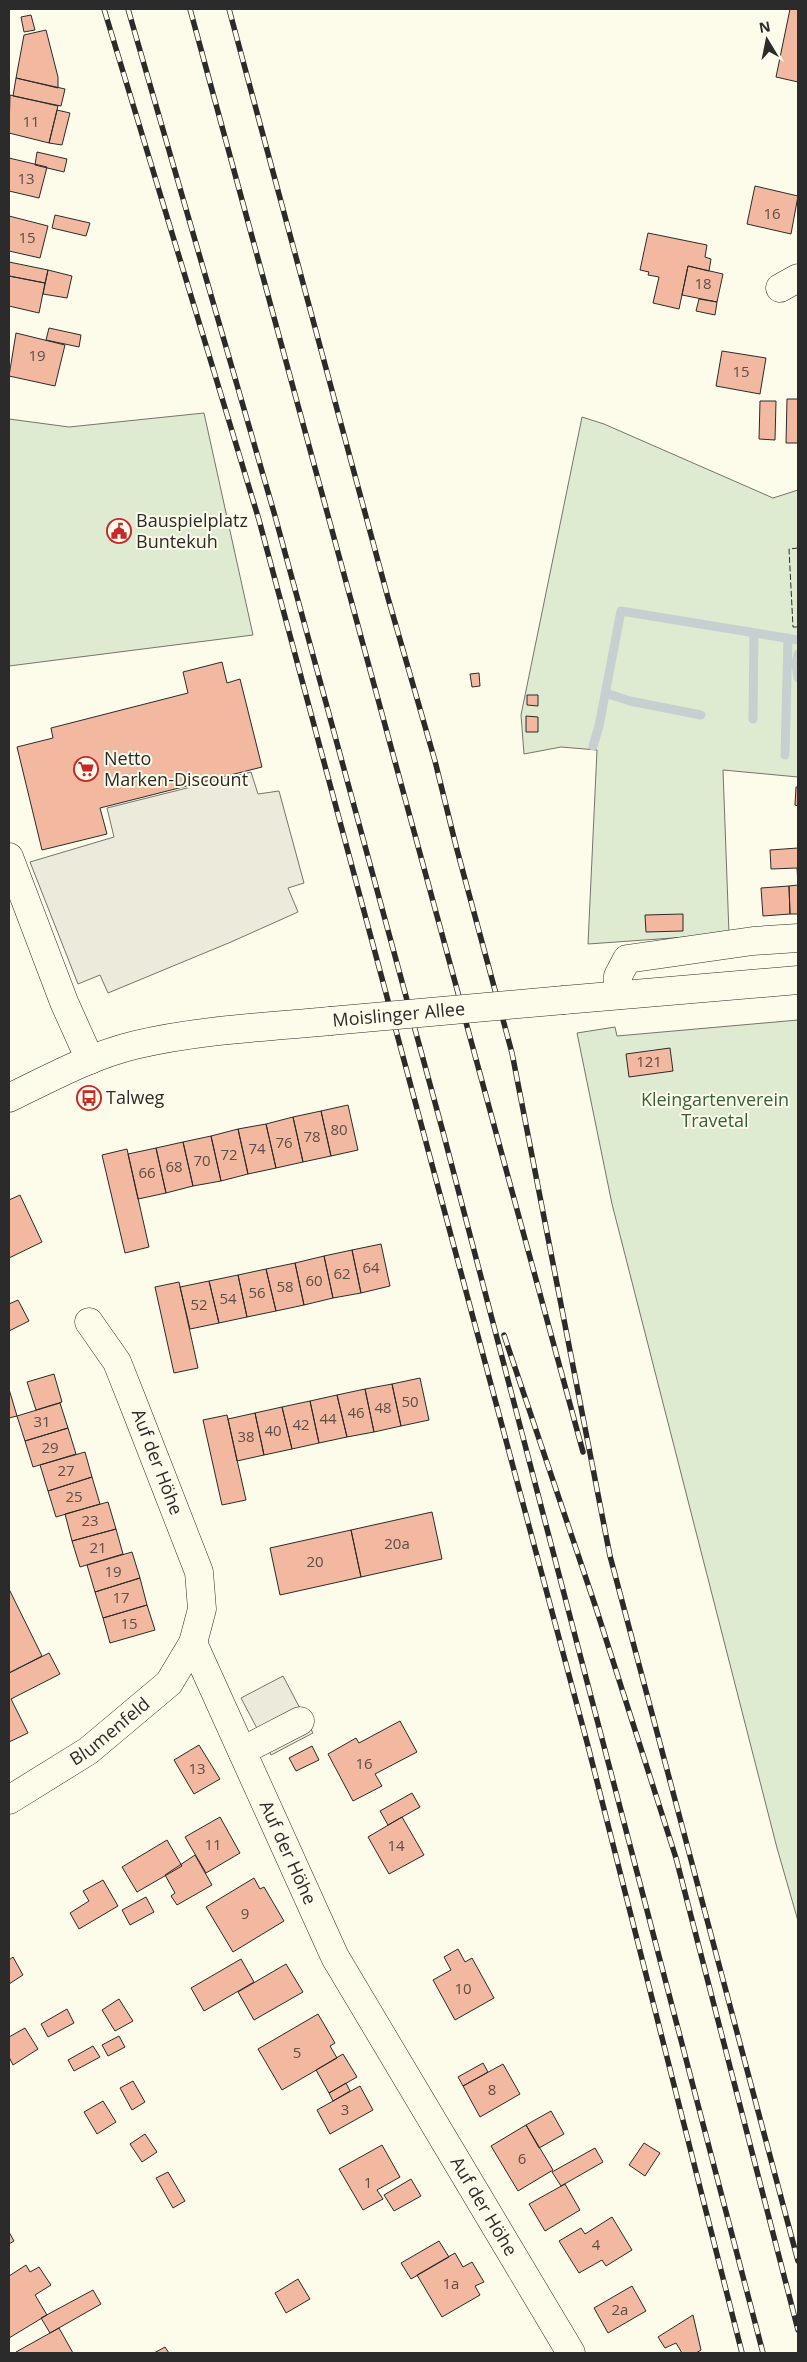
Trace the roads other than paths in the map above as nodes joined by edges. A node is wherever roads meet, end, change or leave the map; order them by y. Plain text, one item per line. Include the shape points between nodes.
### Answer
1 (9, 857) edge
2 (798, 938) edge
3 (798, 980) edge
4 (618, 995) junction
5 (90, 1060) junction
6 (9, 1098) edge
7 (89, 1322) dead end
8 (193, 1643) junction
9 (300, 1721) dead end
10 (242, 1752) junction
11 (9, 1800) edge
12 (571, 2353) edge

1 - 5 street via 64,1002
2 - 4 street via 753,941 627,959 618,976
3 - 4 street, Moislinger Allee
4 - 5 street, Moislinger Allee, bridge via 177,1036
5 - 6 street, Moislinger Allee
7 - 8 street, Auf der Höhe via 118,1362 199,1572 202,1609
8 - 10 street, Auf der Höhe
8 - 11 street, Blumenfeld via 169,1683 129,1718 88,1751
9 - 10 street
10 - 12 street, Auf der Höhe via 335,1957

